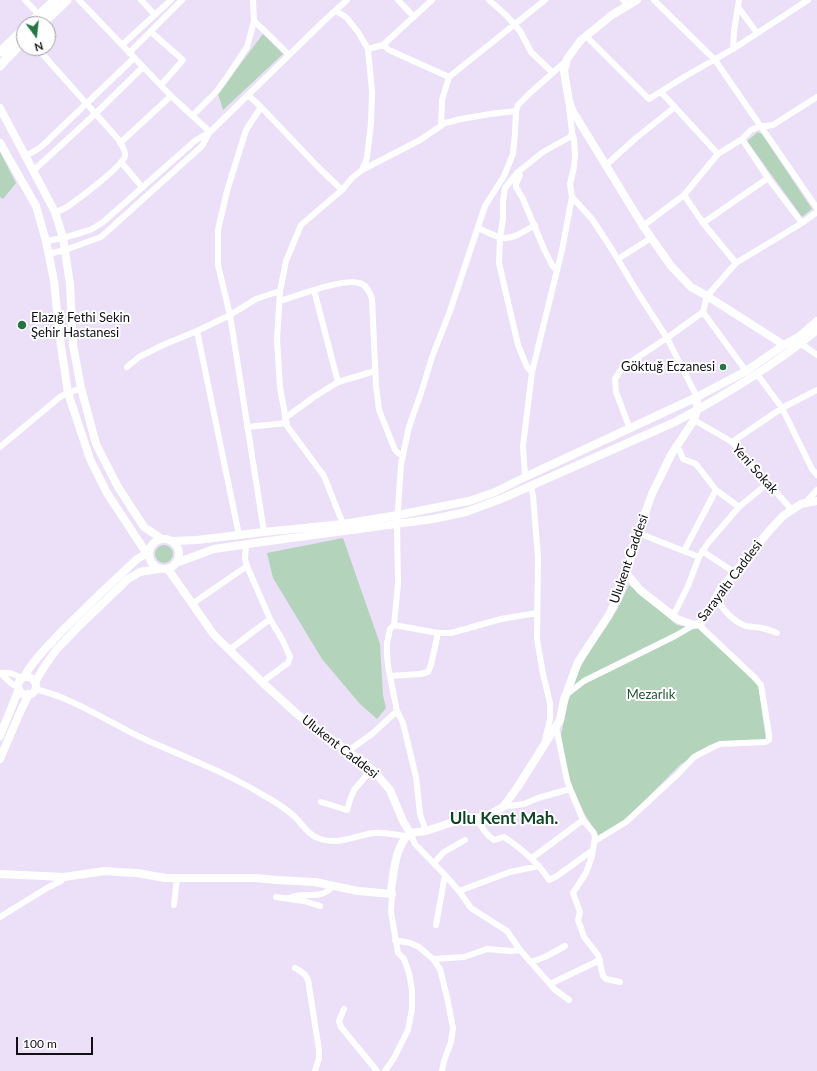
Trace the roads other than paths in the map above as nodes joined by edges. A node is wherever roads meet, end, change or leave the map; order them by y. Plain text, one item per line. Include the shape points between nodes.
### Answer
1 (25, 0) edge
2 (54, 0) edge
3 (67, 0) edge
4 (79, 0) edge
5 (141, 0) edge
6 (171, 0) edge
7 (182, 0) edge
8 (253, 0) edge
9 (347, 0) edge
10 (398, 0) edge
11 (432, 0) edge
12 (546, 0) edge
13 (637, 0) edge
14 (654, 0) edge
15 (739, 0) edge
16 (808, 0) edge
17 (492, 1) edge
18 (626, 3) edge
19 (738, 7) junction
20 (336, 11) junction
21 (155, 15) junction
22 (37, 16) edge
23 (43, 16) edge
24 (45, 16) edge
25 (414, 17) junction
26 (254, 21) junction
27 (514, 24) junction
28 (151, 32) junction
29 (756, 33) junction
30 (586, 36) junction
31 (16, 37) edge
32 (122, 45) junction
33 (382, 45) junction
34 (16, 49) edge
35 (368, 49) junction
36 (733, 49) junction
37 (0, 52) edge
38 (129, 52) junction
39 (289, 55) junction
40 (44, 56) edge
41 (134, 58) junction
42 (714, 60) junction
43 (566, 61) junction
44 (0, 66) edge
45 (143, 67) junction
46 (553, 73) junction
47 (449, 77) junction
48 (161, 85) junction
49 (662, 92) junction
50 (248, 95) junction
51 (171, 96) junction
52 (817, 97) edge
53 (569, 101) junction
54 (86, 104) junction
55 (260, 106) junction
56 (675, 106) junction
57 (0, 108) edge
58 (516, 111) junction
59 (95, 114) junction
60 (192, 116) junction
61 (442, 126) junction
62 (761, 126) junction
63 (210, 132) junction
64 (572, 132) junction
65 (742, 139) junction
66 (0, 143) edge
67 (120, 143) junction
68 (718, 154) junction
69 (25, 156) junction
70 (121, 162) junction
71 (606, 165) junction
72 (362, 170) junction
73 (33, 171) junction
74 (518, 172) junction
75 (768, 178) junction
76 (142, 187) junction
77 (342, 190) junction
78 (684, 195) junction
79 (572, 197) junction
80 (817, 208) edge
81 (55, 212) junction
82 (817, 212) edge
83 (703, 223) junction
84 (802, 224) junction
85 (535, 225) junction
86 (643, 226) junction
87 (478, 228) junction
88 (63, 238) junction
89 (500, 238) junction
90 (652, 238) junction
91 (46, 241) junction
92 (65, 250) junction
93 (48, 254) junction
94 (618, 259) junction
95 (736, 263) junction
96 (556, 271) junction
97 (314, 290) junction
98 (280, 291) junction
99 (707, 296) junction
100 (280, 301) junction
101 (702, 312) junction
102 (230, 315) junction
103 (817, 321) edge
104 (817, 330) edge
105 (197, 331) junction
106 (667, 338) junction
107 (800, 343) junction
108 (784, 345) junction
109 (817, 356) edge
110 (127, 367) dead end
111 (375, 370) junction
112 (746, 371) junction
113 (532, 372) junction
114 (757, 374) junction
115 (338, 382) junction
116 (81, 388) junction
117 (817, 390) edge
118 (68, 393) junction
119 (697, 396) junction
120 (782, 408) junction
121 (697, 410) junction
122 (286, 420) junction
123 (694, 420) junction
124 (247, 427) junction
125 (630, 429) junction
126 (732, 442) junction
127 (0, 447) edge
128 (676, 448) junction
129 (403, 456) junction
130 (817, 475) edge
131 (525, 477) junction
132 (768, 483) junction
133 (531, 486) junction
134 (716, 490) junction
135 (817, 490) edge
136 (817, 501) edge
137 (805, 503) junction
138 (739, 507) junction
139 (792, 510) junction
140 (398, 519) junction
141 (342, 524) junction
142 (264, 532) junction
143 (638, 533) junction
144 (239, 535) junction
145 (162, 539) junction
146 (172, 541) junction
147 (246, 544) junction
148 (684, 551) junction
149 (702, 551) junction
150 (148, 553) junction
151 (699, 558) junction
152 (176, 563) junction
153 (247, 566) junction
154 (158, 569) junction
155 (168, 569) junction
156 (734, 572) junction
157 (626, 573) junction
158 (716, 597) junction
159 (192, 604) junction
160 (538, 613) junction
161 (673, 616) junction
162 (270, 619) junction
163 (394, 625) junction
164 (696, 625) junction
165 (438, 633) junction
166 (777, 633) dead end
167 (229, 650) junction
168 (0, 673) edge
169 (390, 676) junction
170 (23, 678) junction
171 (262, 682) junction
172 (18, 688) junction
173 (33, 688) junction
174 (565, 696) junction
175 (397, 711) junction
176 (556, 727) junction
177 (0, 736) edge
178 (544, 746) junction
179 (348, 751) junction
180 (0, 759) edge
181 (372, 769) junction
182 (570, 789) junction
183 (321, 802) dead end
184 (503, 807) junction
185 (477, 818) junction
186 (583, 820) junction
187 (426, 831) junction
188 (408, 835) junction
189 (465, 840) dead end
190 (595, 841) junction
191 (593, 850) junction
192 (532, 858) junction
193 (434, 862) junction
194 (539, 866) junction
195 (0, 874) edge
196 (446, 875) junction
197 (64, 877) junction
198 (177, 878) junction
199 (333, 886) junction
200 (459, 891) junction
201 (392, 894) junction
202 (276, 897) dead end
203 (289, 898) junction
204 (174, 904) dead end
205 (320, 906) dead end
206 (0, 917) edge
207 (436, 925) dead end
208 (395, 940) junction
209 (565, 946) dead end
210 (520, 950) junction
211 (433, 959) junction
212 (600, 960) junction
213 (531, 962) junction
214 (295, 968) dead end
215 (620, 982) dead end
216 (550, 984) junction
217 (569, 1000) dead end
218 (344, 1009) dead end
219 (315, 1071) edge
220 (377, 1071) edge
221 (385, 1071) edge
222 (442, 1071) edge

1 - 22 street
2 - 23 main road
3 - 24 main road
4 - 32 street
5 - 21 street
6 - 21 street
7 - 28 street
8 - 26 street
9 - 20 street
10 - 25 street
11 - 25 street
12 - 27 street
13 - 18 street
14 - 42 street
15 - 19 street
16 - 29 street
17 - 27 street
18 - 30 street
19 - 29 street
19 - 36 street
20 - 35 street via 346,17
20 - 39 street
21 - 32 street
25 - 33 street
26 - 39 street
26 - 60 street via 247,47 217,91
27 - 46 street via 531,52
27 - 47 street
28 - 38 street
28 - 48 street via 183,60
29 - 36 street
30 - 43 street
30 - 49 street via 649,99
31 - 37 main road
32 - 38 street
33 - 35 street
33 - 47 street
34 - 44 main road
35 - 72 street via 372,92 371,123 367,158
36 - 42 street
38 - 41 street
39 - 50 street
40 - 54 street
41 - 45 street
41 - 54 street
42 - 49 street
42 - 62 street
43 - 46 street
43 - 53 street via 564,71
45 - 48 street
45 - 59 street
46 - 58 street via 518,105
47 - 61 street via 442,100
48 - 51 street
49 - 56 street
50 - 55 street
50 - 63 street
51 - 60 street
51 - 67 street
52 - 62 street via 773,125
53 - 64 street
53 - 71 street
54 - 59 street
54 - 69 street via 41,148
55 - 77 street
55 - 102 street via 246,130 218,230 218,265
56 - 68 street
56 - 71 street
57 - 69 street
58 - 61 street via 461,119
58 - 87 street via 512,154 504,176 485,206
59 - 67 street
59 - 73 street
60 - 63 street
61 - 72 street
62 - 65 street via 751,130
62 - 80 street
63 - 76 street via 196,140
63 - 92 street via 202,146 101,237
64 - 74 street via 570,137 543,152
64 - 79 street via 575,148 570,184
65 - 68 street
65 - 75 street
66 - 91 street via 36,206
67 - 70 street via 125,151
68 - 78 street
69 - 73 street
70 - 76 street
70 - 81 street via 93,188
71 - 86 street
72 - 77 street
73 - 81 street
74 - 85 street via 520,175 516,187
74 - 89 street via 505,188
75 - 83 street
75 - 84 street
76 - 88 street via 90,230
77 - 98 street via 301,225 286,261
78 - 83 street
78 - 86 street
79 - 94 street via 592,219
79 - 96 street
81 - 88 street
82 - 84 street
83 - 95 street
84 - 95 street
85 - 89 street via 512,238
85 - 96 street
86 - 90 street
87 - 89 street
87 - 129 street via 432,357 409,427
88 - 91 street
88 - 92 street
89 - 113 street via 499,263 518,345 526,367
90 - 94 street
90 - 99 street via 671,266 691,287
91 - 93 street
92 - 93 street
92 - 116 street via 70,284 73,346
93 - 118 street via 54,281
94 - 106 street
95 - 99 street
96 - 113 street
97 - 100 street
97 - 111 street via 350,282 367,287 372,300
97 - 115 street
98 - 100 street
98 - 102 street via 256,299
99 - 101 street
99 - 108 street
100 - 122 street via 277,339 280,387
101 - 106 street
101 - 112 street
102 - 105 street
102 - 124 street
103 - 108 street via 800,336
104 - 107 street
105 - 110 street via 139,357
105 - 144 street
106 - 119 street
106 - 125 street via 623,367 615,379 616,392
107 - 109 street
107 - 114 street
108 - 112 street
111 - 115 street
111 - 129 street via 379,410 395,450
112 - 119 street
113 - 131 street via 523,446
114 - 120 street
114 - 121 street
115 - 122 street via 314,397
116 - 118 street
116 - 145 street via 96,444 118,487 144,527
117 - 120 street
118 - 127 street
118 - 150 street via 90,460 107,493
119 - 121 street, Ulukent Caddesi
119 - 125 street
120 - 126 street
120 - 130 street
121 - 123 street, Ulukent Caddesi
121 - 133 street
122 - 124 street
122 - 141 street via 287,426 324,476
123 - 126 street, Yeni Sokak
123 - 128 street, Ulukent Caddesi
124 - 142 street
125 - 131 street
126 - 132 street, Yeni Sokak
128 - 134 street via 683,458 696,464
128 - 143 street, Ulukent Caddesi via 652,494
129 - 140 street
131 - 140 street via 496,492 469,501
132 - 138 street
132 - 139 street, Yeni Sokak
133 - 140 street via 466,512 433,519
133 - 160 street via 538,557
134 - 138 street
134 - 148 street
135 - 137 street
136 - 137 street, Sarayaltı Caddesi
137 - 139 street, Sarayaltı Caddesi
138 - 149 street
139 - 156 street, Sarayaltı Caddesi via 783,516
140 - 141 street
140 - 147 street
140 - 163 street via 398,584
141 - 142 street
142 - 144 street
143 - 148 street
143 - 157 street, Ulukent Caddesi
144 - 146 street
145 - 146 street
145 - 150 street via 153,543
146 - 152 street via 176,544 179,554
147 - 152 street via 214,549
147 - 153 street
148 - 151 street
149 - 151 street
149 - 156 street
150 - 154 street via 150,562
150 - 170 street via 136,559 73,620 39,656
151 - 161 street
152 - 155 street
153 - 159 street
153 - 162 street
154 - 155 street
154 - 173 street via 140,572 128,579 56,650
155 - 159 street, Ulukent Caddesi
156 - 158 street, Sarayaltı Caddesi
157 - 161 street, Sarayaltı Caddesi via 640,590
157 - 174 street, Ulukent Caddesi via 609,615 578,662
158 - 164 street, Sarayaltı Caddesi via 701,623
158 - 166 street via 729,616 746,626 764,628
159 - 167 street, Ulukent Caddesi via 214,635
160 - 165 street via 501,619 452,633
160 - 178 street via 537,639 550,704 550,719
161 - 164 street, Sarayaltı Caddesi via 677,620
162 - 167 street
162 - 171 street via 290,657 288,663
163 - 165 street
163 - 169 street via 390,629 387,643
164 - 174 street via 584,681
164 - 190 street via 761,685 769,740 720,744 706,750 694,757 626,822
165 - 169 street via 428,672
167 - 171 street, Ulukent Caddesi
168 - 170 street via 8,672
168 - 172 street
169 - 175 street
170 - 172 street
170 - 173 street via 32,678
171 - 179 street, Ulukent Caddesi via 297,714
172 - 173 street via 22,693
172 - 177 street
173 - 180 street
173 - 188 street via 80,706 138,736 228,776 285,808 306,831 319,838 334,841 374,833
174 - 176 street, Ulukent Caddesi
175 - 179 street via 372,734
175 - 187 street via 416,777 420,814
176 - 178 street, Ulukent Caddesi
176 - 182 street
178 - 184 street, Ulukent Caddesi
179 - 181 street, Ulukent Caddesi
181 - 183 street via 354,790 347,810
181 - 188 street, Ulukent Caddesi via 390,790
182 - 184 street via 524,804
182 - 186 street
184 - 185 street, Ulukent Caddesi via 485,817
185 - 187 street, Ulukent Caddesi via 452,822
185 - 192 street via 489,837 494,840 504,837
186 - 190 street via 594,833
186 - 192 street
187 - 188 street, Ulukent Caddesi
188 - 193 street
188 - 201 street via 400,847
189 - 193 street via 444,852
190 - 191 street
191 - 194 street via 549,880
191 - 212 street via 586,873 573,893 580,912 578,920 582,932
192 - 194 street
193 - 196 street
194 - 200 street via 510,872
195 - 197 street
196 - 200 street
196 - 207 street
197 - 198 street via 105,871
197 - 206 street via 62,881
198 - 199 street via 256,878 315,882
198 - 204 street
199 - 201 street
199 - 203 street via 320,894
200 - 210 street via 471,908 507,931
201 - 208 street via 390,912
202 - 203 street
203 - 205 street
208 - 211 street via 419,947
208 - 221 street via 398,953 404,958 409,973 412,1009 408,1030
209 - 213 street
210 - 211 street via 487,949 464,957
210 - 213 street
211 - 222 street via 440,969 453,1028
212 - 215 street via 603,976
212 - 216 street
213 - 216 street
214 - 219 street via 307,976 308,980 319,1050
216 - 217 street
218 - 220 street via 339,1021 341,1027

